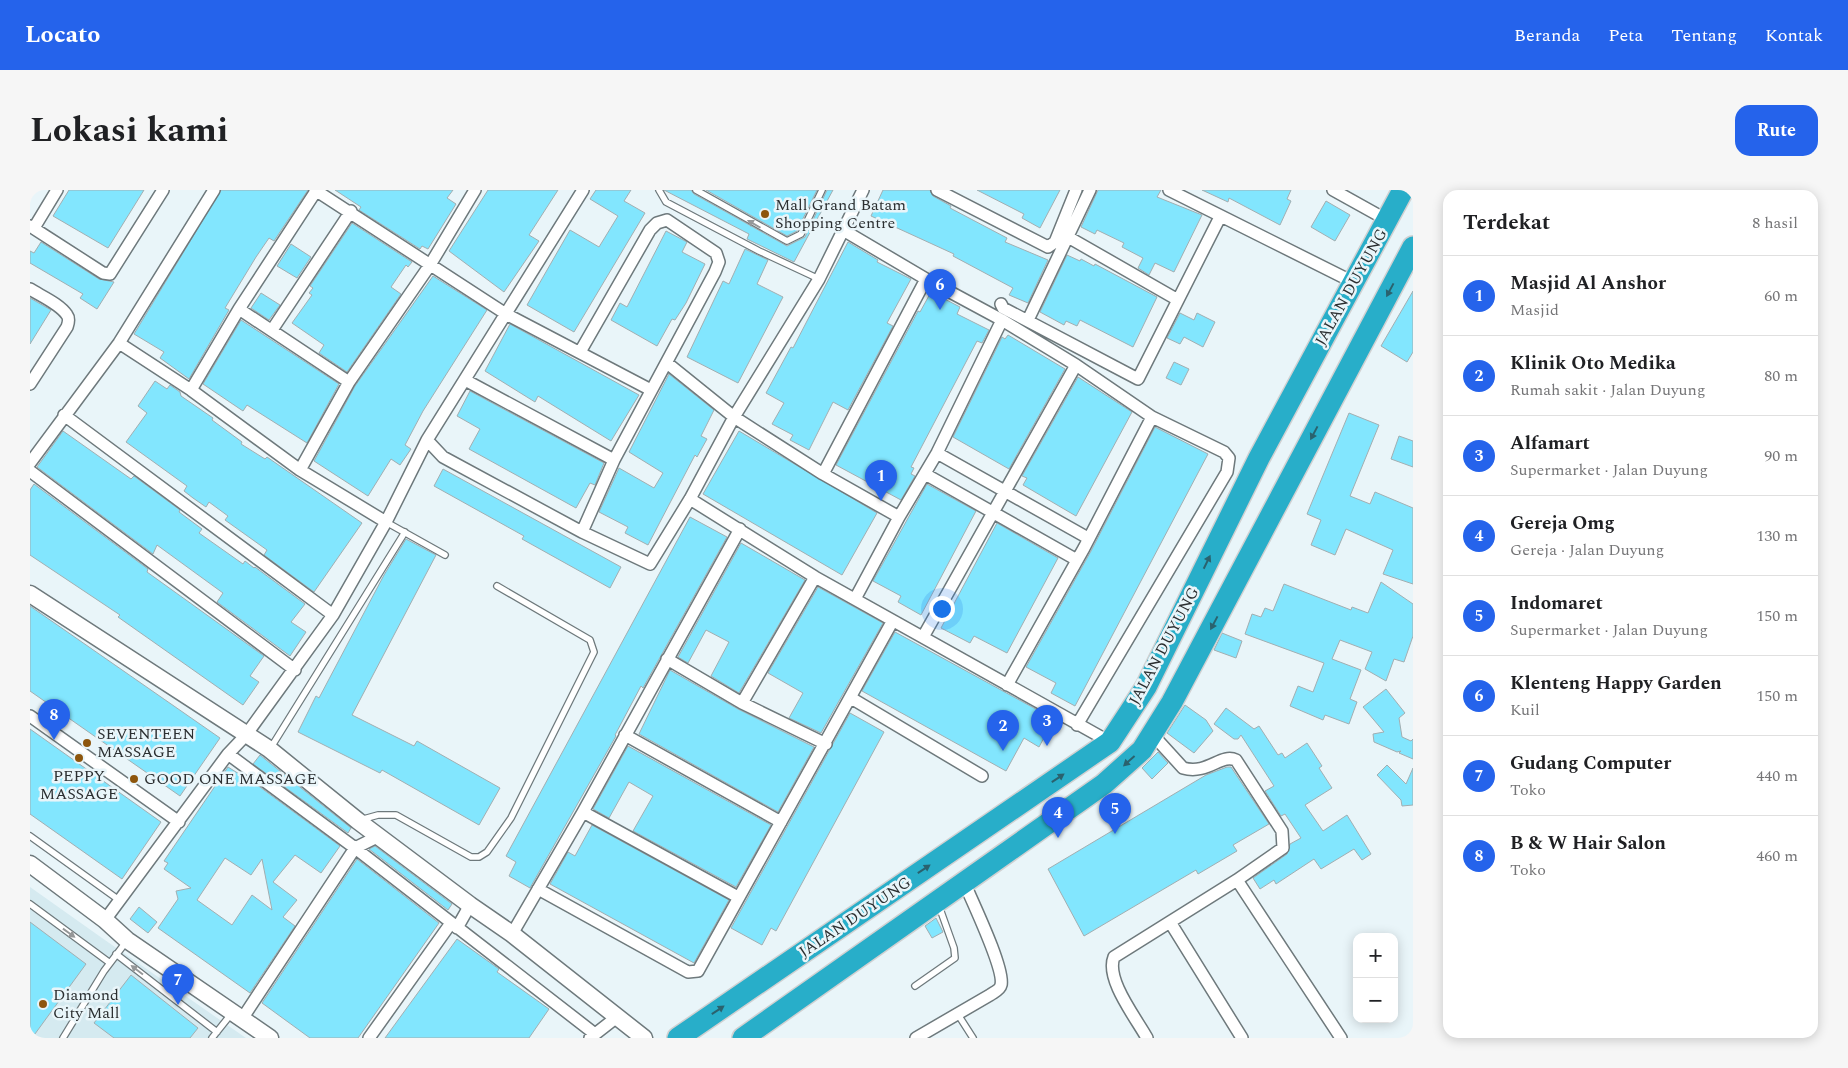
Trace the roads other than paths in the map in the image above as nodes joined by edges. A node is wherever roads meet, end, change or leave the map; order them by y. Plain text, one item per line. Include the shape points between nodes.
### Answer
1 (57, 190) edge
2 (163, 190) edge
3 (214, 190) edge
4 (475, 190) edge
5 (584, 190) edge
6 (659, 190) edge
7 (696, 190) edge
8 (822, 190) edge
9 (863, 190) edge
10 (937, 190) edge
11 (1076, 190) edge
12 (1090, 190) edge
13 (1169, 190) edge
14 (1332, 190) edge
15 (1403, 190) edge
16 (315, 191) edge
17 (350, 211) junction
18 (1220, 217) junction
19 (1387, 220) junction
20 (32, 227) edge
21 (843, 230) junction
22 (1068, 237) junction
23 (1413, 247) edge
24 (430, 266) junction
25 (819, 279) junction
26 (926, 279) junction
27 (1353, 282) junction
28 (30, 289) edge
29 (1178, 300) junction
30 (1001, 304) dead end
31 (239, 308) junction
32 (506, 314) junction
33 (1002, 320) junction
34 (1028, 320) junction
35 (272, 330) junction
36 (119, 343) junction
37 (580, 352) junction
38 (667, 363) junction
39 (1076, 365) junction
40 (465, 380) junction
41 (348, 382) junction
42 (30, 384) edge
43 (191, 390) junction
44 (651, 390) junction
45 (64, 415) junction
46 (734, 417) junction
47 (1152, 417) junction
48 (427, 440) junction
49 (937, 453) junction
50 (614, 460) junction
51 (30, 463) edge
52 (300, 470) junction
53 (30, 471) edge
54 (823, 474) junction
55 (925, 474) junction
56 (1006, 490) junction
57 (690, 499) junction
58 (993, 512) junction
59 (899, 517) junction
60 (386, 522) junction
61 (740, 529) junction
62 (405, 532) junction
63 (582, 532) junction
64 (1088, 538) junction
65 (445, 555) dead end
66 (1077, 560) junction
67 (815, 577) junction
68 (497, 586) dead end
69 (30, 594) edge
70 (855, 599) junction
71 (333, 615) junction
72 (892, 622) junction
73 (923, 638) junction
74 (667, 659) junction
75 (295, 670) junction
76 (1007, 685) junction
77 (851, 698) junction
78 (742, 703) junction
79 (30, 716) edge
80 (1077, 725) junction
81 (1152, 734) junction
82 (625, 735) junction
83 (246, 736) junction
84 (1110, 742) junction
85 (826, 744) junction
86 (269, 749) junction
87 (228, 754) junction
88 (982, 776) dead end
89 (583, 812) junction
90 (358, 821) junction
91 (179, 822) junction
92 (781, 822) junction
93 (30, 836) edge
94 (379, 836) junction
95 (355, 848) junction
96 (30, 864) edge
97 (1237, 880) junction
98 (964, 882) junction
99 (538, 889) junction
100 (738, 897) junction
101 (120, 900) junction
102 (937, 902) junction
103 (30, 904) edge
104 (470, 905) junction
105 (105, 920) junction
106 (1170, 922) junction
107 (454, 925) junction
108 (512, 934) junction
109 (127, 940) junction
110 (116, 954) junction
111 (110, 963) junction
112 (915, 986) dead end
113 (957, 1013) junction
114 (237, 1016) junction
115 (617, 1017) junction
116 (217, 1032) junction
117 (593, 1036) edge
118 (63, 1038) edge
119 (212, 1038) edge
120 (270, 1038) edge
121 (368, 1038) edge
122 (644, 1038) edge
123 (678, 1038) edge
124 (743, 1038) edge
125 (916, 1038) edge
126 (972, 1038) edge
127 (1147, 1038) edge
128 (1242, 1038) edge
129 (1341, 1038) edge

1 - 20 street
2 - 20 street via 110,274 102,273
3 - 36 street
4 - 24 street
5 - 32 street
6 - 25 lane via 666,202
8 -> 7 lane via 801,234 787,241
9 - 21 street
10 - 11 street via 1048,247 1055,242
12 - 22 street
13 - 18 street
14 - 19 street
15 - 19 highway, JALAN DUYUNG
16 - 17 street
16 - 31 street
17 - 24 street
17 - 35 street
18 - 27 street
18 - 29 street
19 - 27 highway, JALAN DUYUNG
21 - 25 street
21 - 26 street
22 - 29 street
22 - 34 street
23 -> 81 highway, JALAN DUYUNG via 1172,702
24 - 32 street
24 - 41 street
25 - 46 street
26 - 33 street
26 - 54 street
84 -> 27 highway, JALAN DUYUNG via 1146,687 1259,458
28 - 42 street via 54,304 67,315 68,321
29 - 34 street via 1138,379
30 - 34 street
31 - 35 street
31 - 43 street
32 - 37 street
32 - 40 street
33 - 39 street
33 - 49 street
35 - 41 street
36 - 43 street
36 - 45 street
37 - 38 street via 650,230 667,220 716,253 719,262
37 - 44 street
38 - 44 street
38 - 46 street
39 - 47 street
39 - 56 street
40 - 48 street
40 - 50 street
41 - 52 street
43 - 52 street
44 - 50 street
45 - 51 street
45 - 71 street
46 - 54 street
46 - 57 street
47 - 64 street
47 - 80 street via 1224,452 1229,458 1227,472
48 - 60 street
48 - 63 street via 443,457
49 - 55 street
49 - 56 street
50 - 63 street
52 - 60 street
53 - 75 street
54 - 59 street
55 - 58 street
55 - 59 street
56 - 58 street
56 - 64 street
57 - 61 street
57 - 63 street via 650,564
58 - 66 street
58 - 73 street
59 - 70 street
60 - 62 lane
60 - 71 street
61 - 67 street
61 - 74 street
62 - 65 lane
62 - 86 lane
64 - 66 street
66 - 76 street
67 - 70 street
67 - 78 street
68 - 90 lane via 590,640 594,652 510,818 479,857 471,857 396,815 378,815
69 - 83 street
70 - 72 street
71 - 75 street
72 - 73 street
72 - 77 street
73 - 76 street
74 - 78 street
74 - 82 street
75 - 83 street
76 - 80 street
77 - 85 street
77 - 88 street
78 - 85 street
79 - 91 street
80 - 84 street
81 - 97 street via 1183,768 1202,770 1223,759 1236,760 1282,831 1283,848
81 -> 98 highway, JALAN DUYUNG via 1142,750 1104,784
82 - 89 street
82 - 92 street
83 - 86 street
83 - 87 street
123 -> 84 highway, JALAN DUYUNG
85 - 92 street
86 - 90 street
87 - 91 street
87 - 95 street
89 - 99 street
89 - 100 street
90 - 94 street
91 - 101 street
92 - 100 street
93 - 101 lane
94 - 95 street
94 - 104 street
95 - 107 street
95 - 114 street
96 - 105 street
97 - 106 street
97 - 129 street
98 - 102 highway, JALAN DUYUNG
98 - 113 street via 998,963 1002,984 990,995
99 - 100 street via 688,972 698,971
99 - 108 street
101 - 105 street
102 - 112 lane via 955,958
102 - 124 highway, JALAN DUYUNG
103 -> 111 lane
104 - 107 street
104 - 108 street
105 - 109 street
106 - 127 street via 1114,957 1111,964 1121,993
106 - 128 street
107 - 117 street
107 - 121 street
108 - 115 street
109 - 110 lane
109 - 114 street
110 - 111 lane
116 -> 110 lane
111 - 118 lane
113 - 125 street
113 - 126 lane
114 - 116 lane
114 - 120 street
115 - 117 street
115 - 122 street
116 - 119 lane

